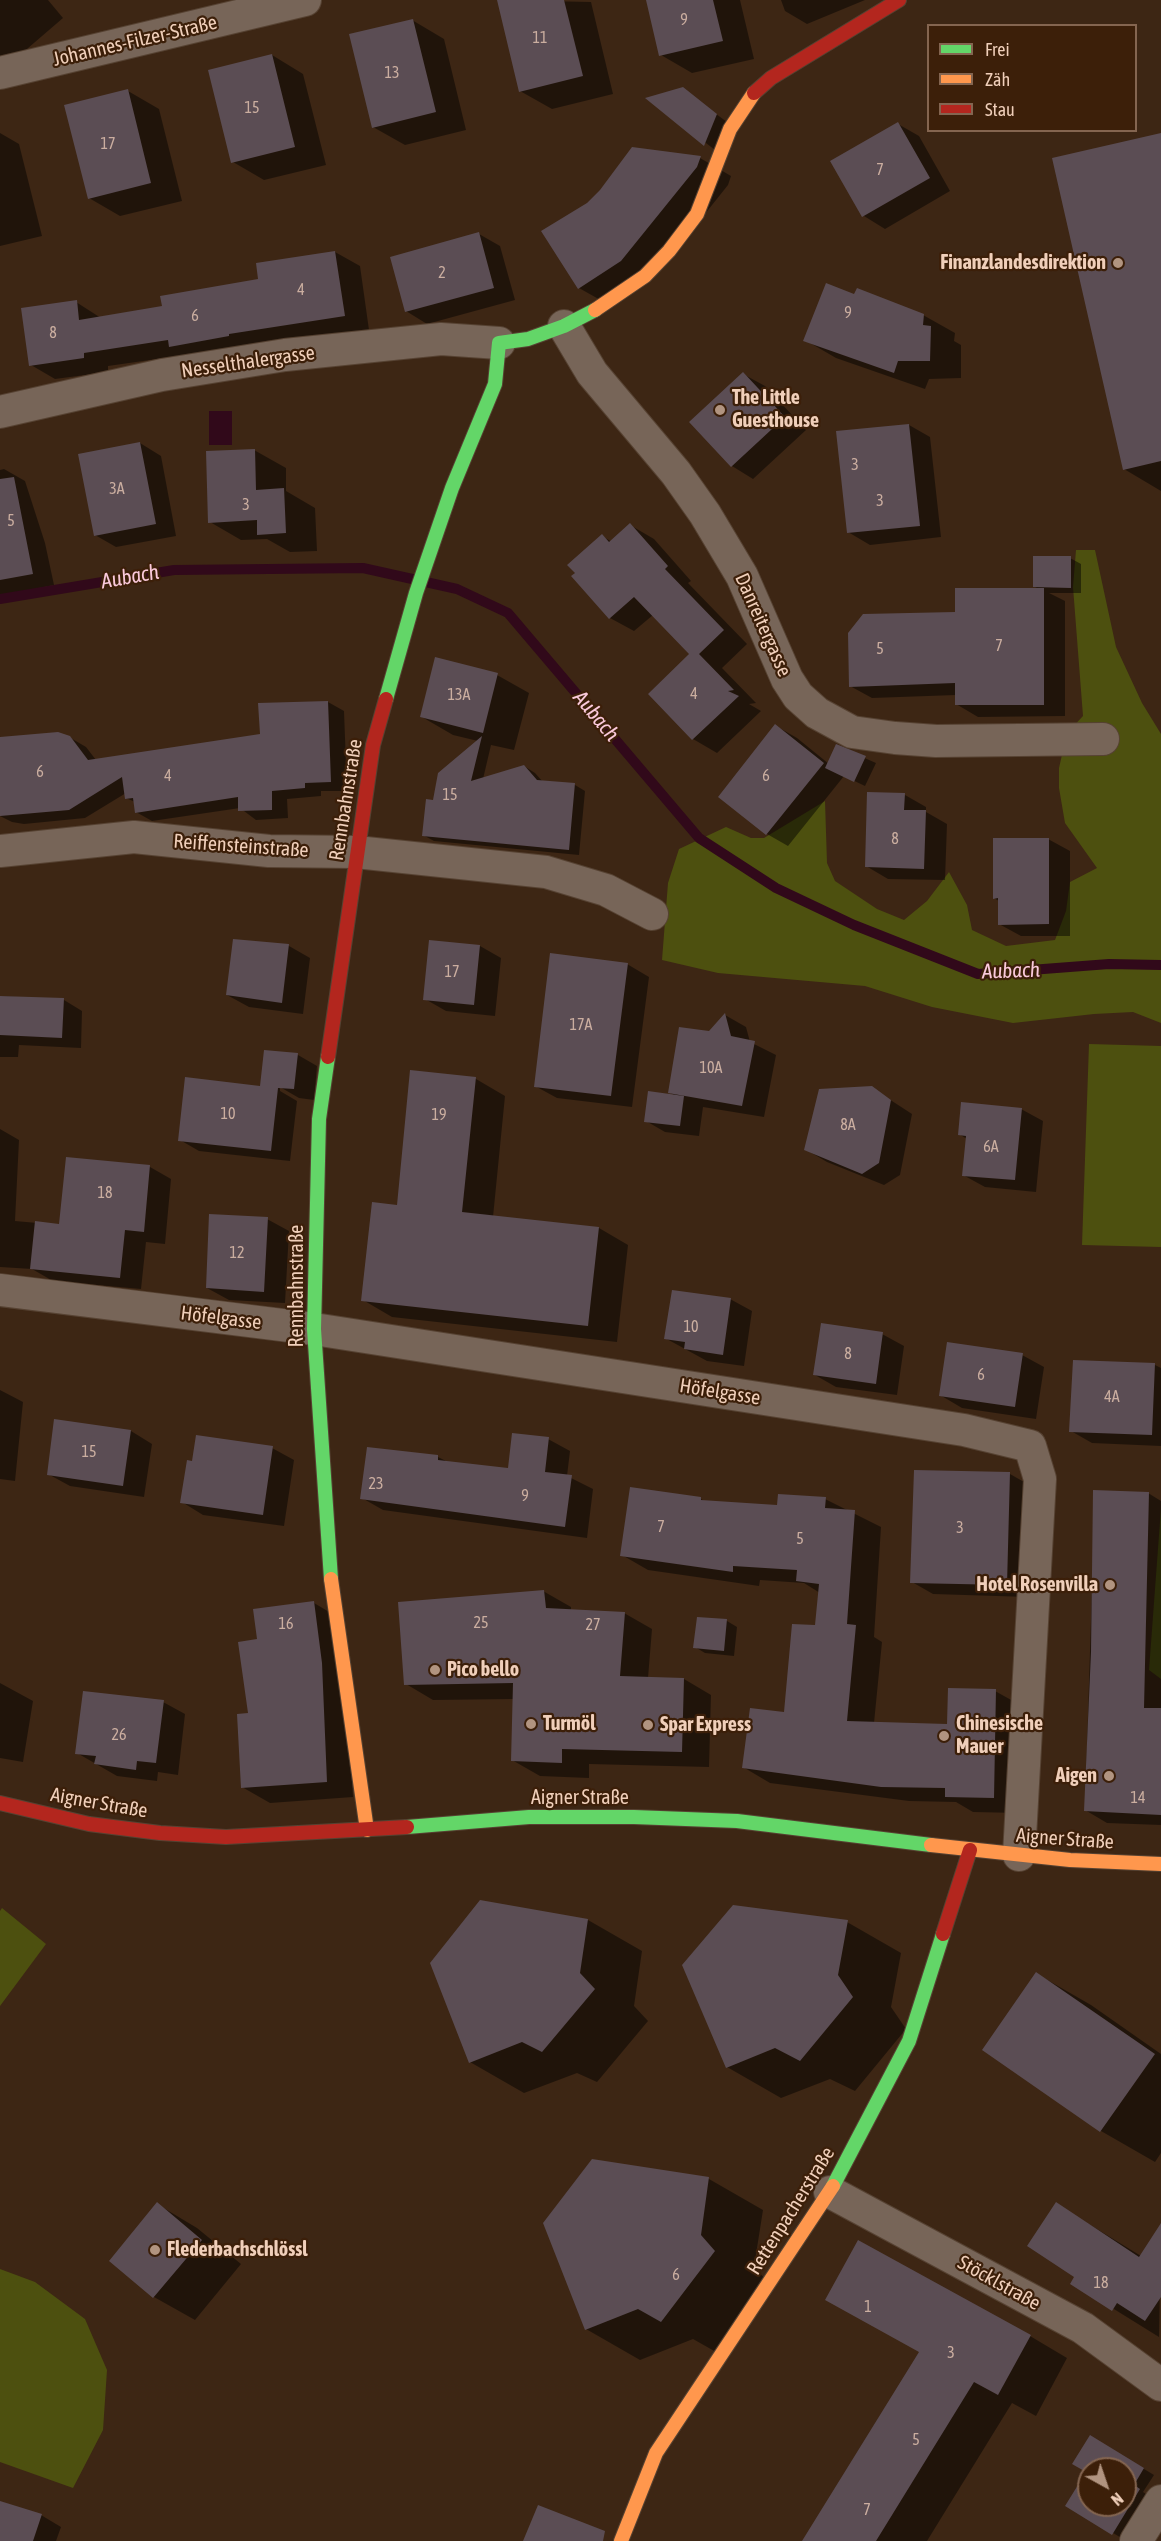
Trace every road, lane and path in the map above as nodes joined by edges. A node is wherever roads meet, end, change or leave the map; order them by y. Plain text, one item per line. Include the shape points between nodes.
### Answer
1 (305, 0) edge
2 (899, 0) edge
3 (0, 73) edge
4 (564, 326) junction
5 (499, 343) junction
6 (0, 412) edge
7 (1103, 739) dead end
8 (0, 851) edge
9 (356, 852) junction
10 (652, 914) dead end
11 (0, 1290) edge
12 (314, 1329) junction
13 (0, 1803) edge
14 (367, 1830) junction
15 (969, 1850) junction
16 (1019, 1855) junction
17 (1161, 1864) edge
18 (830, 2193) junction
19 (1161, 2385) edge
20 (1161, 2501) edge
21 (621, 2541) edge
22 (1137, 2541) edge

1 - 3 street, Johannes-Filzer-Straße
2 - 4 street via 771,78 749,97 730,129 707,194 679,238 635,285
4 - 5 street via 528,339
4 - 7 street, Danreitergasse via 592,373 676,473 705,514 742,576 787,680 818,713 852,732 895,738
5 - 6 street, Nesselthalergasse via 441,339 285,355 162,375
5 - 9 street, Rennbahnstraße via 489,402 465,453 423,567 373,745
8 - 9 street, Reiffensteinstraße via 134,837 269,851
9 - 10 street, Reiffensteinstraße via 546,872 606,890
9 - 12 street, Rennbahnstraße via 319,1119
11 - 12 street, Höfelgasse
12 - 14 street, Rennbahnstraße via 332,1596
12 - 16 street, Höfelgasse via 964,1430 1030,1446 1040,1479
13 - 14 street, Aigner Straße via 89,1824 160,1833 226,1837
14 - 15 street, Aigner Straße via 529,1817 668,1818 737,1821
15 - 16 street, Aigner Straße
15 - 18 street, Rettenpacherstraße via 909,2041
16 - 17 street, Aigner Straße
18 - 19 street, Stöcklstraße via 1083,2328
18 - 21 street, Rettenpacherstraße via 656,2453
20 - 22 street

